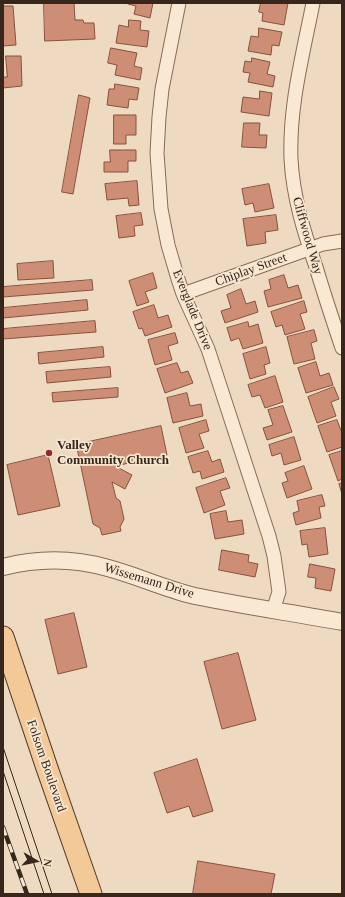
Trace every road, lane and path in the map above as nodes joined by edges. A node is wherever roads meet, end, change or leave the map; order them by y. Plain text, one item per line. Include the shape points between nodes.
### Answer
1 (179, 3) edge
2 (313, 3) edge
3 (342, 241) edge
4 (309, 248) junction
5 (183, 294) junction
6 (342, 348) edge
7 (3, 567) edge
8 (273, 610) junction
9 (342, 622) edge
10 (3, 637) edge
11 (91, 894) edge

1 - 5 street, Everglade Drive via 162,89 157,153 161,209 168,245
2 - 4 street, Cliffwood Way via 294,102 291,159 297,207
3 - 4 street, Chiplay Street
4 - 5 street, Chiplay Street
4 - 6 street, Cliffwood Way
5 - 8 street, Everglade Drive via 208,350 269,536 279,592
7 - 8 street, Wissemann Drive via 45,560 69,560 110,568 195,596
8 - 9 street, Wissemann Drive
10 - 11 main road, Folsom Boulevard

